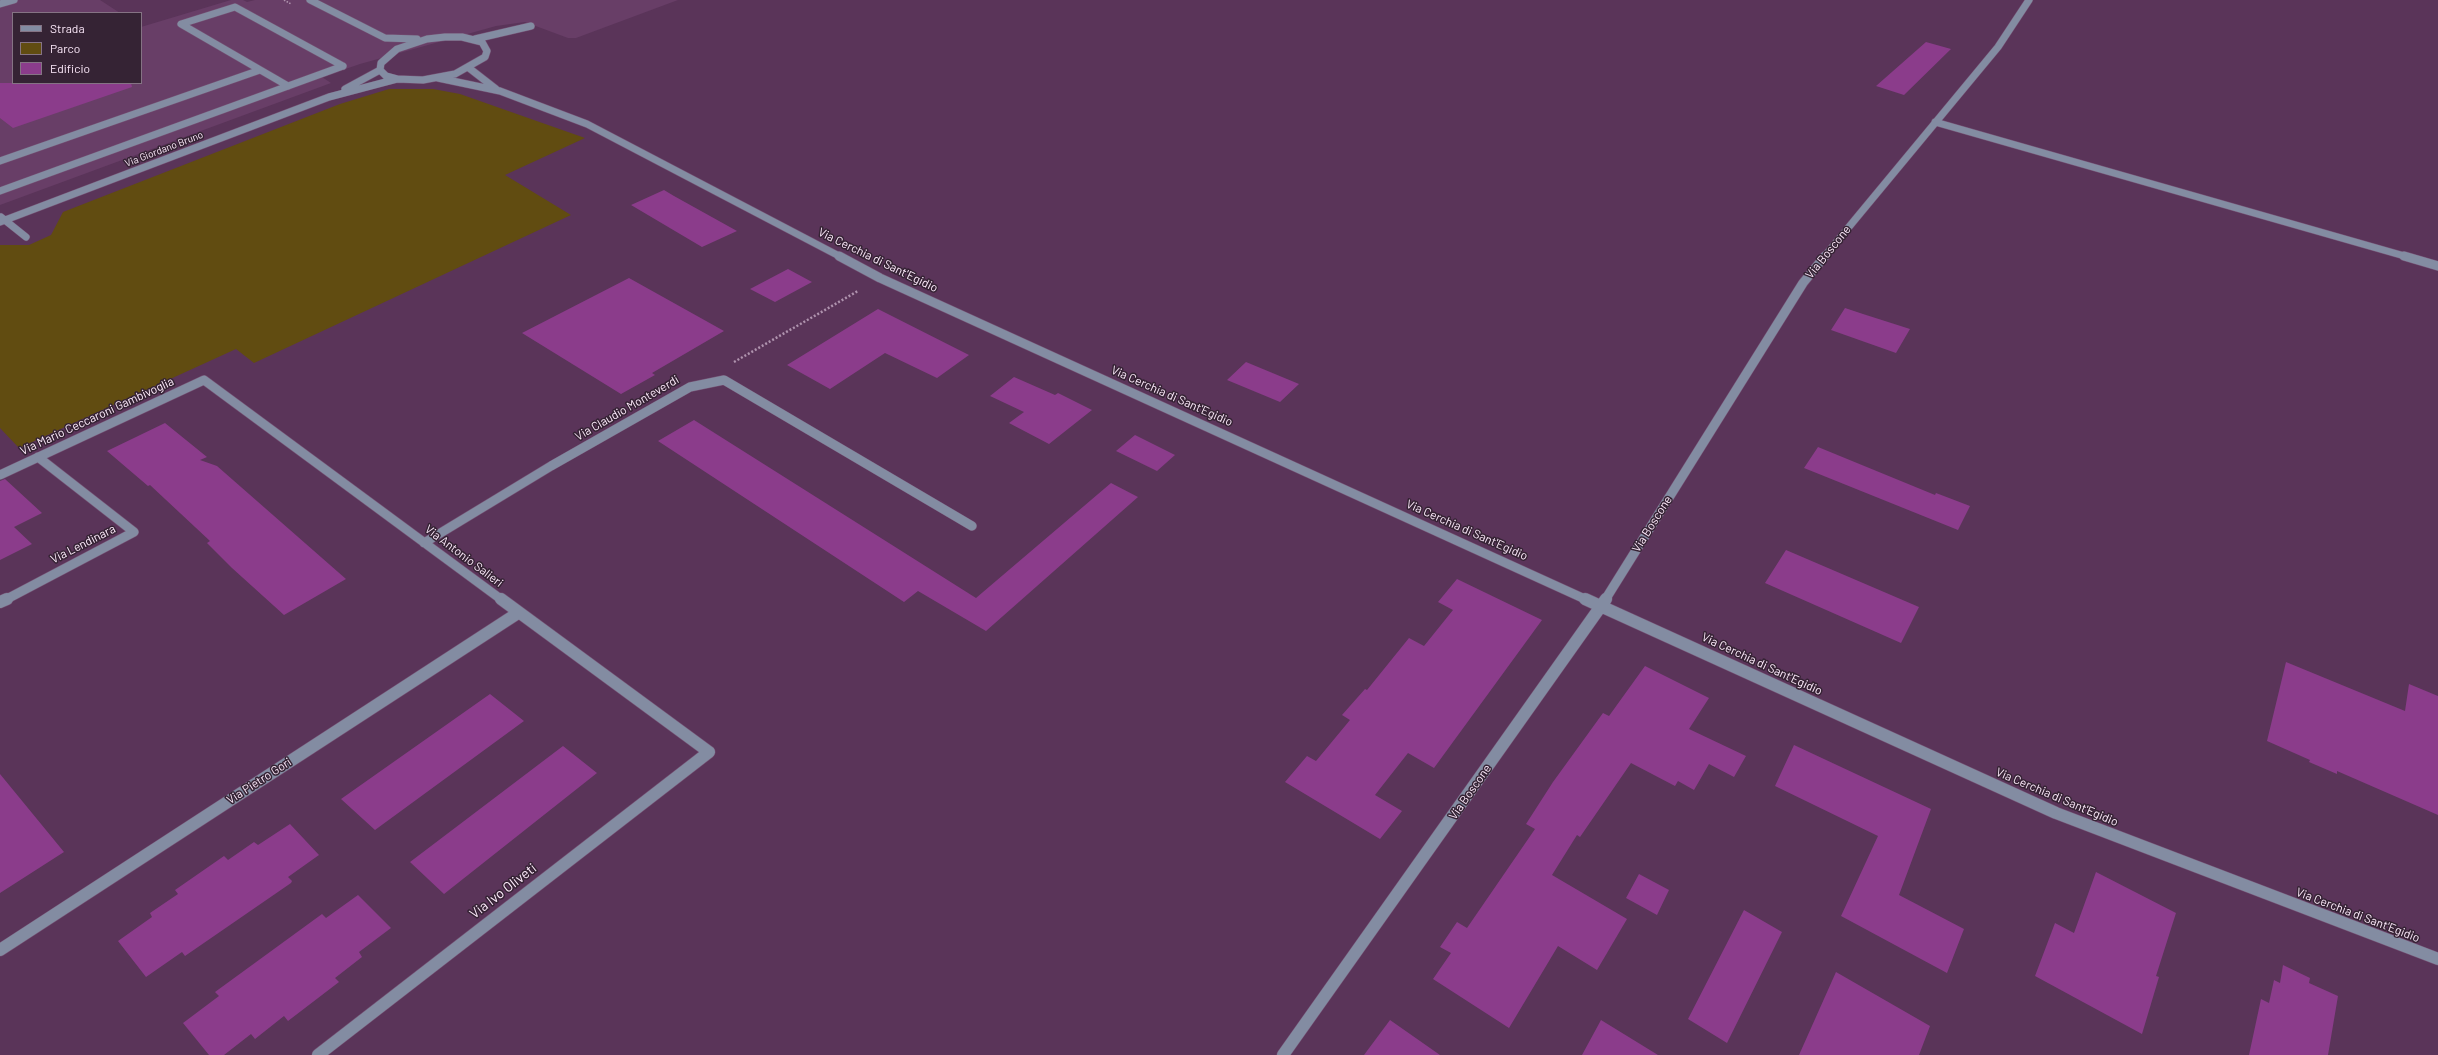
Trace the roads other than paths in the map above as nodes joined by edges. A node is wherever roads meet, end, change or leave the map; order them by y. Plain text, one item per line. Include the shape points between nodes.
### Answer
1 (14, 0) edge
2 (310, 0) edge
3 (2029, 0) edge
4 (0, 4) edge
5 (385, 38) junction
6 (476, 39) junction
7 (427, 40) junction
8 (486, 46) junction
9 (381, 63) junction
10 (470, 68) junction
11 (260, 70) junction
12 (380, 70) junction
13 (438, 78) junction
14 (397, 80) junction
15 (288, 86) junction
16 (500, 91) junction
17 (329, 97) junction
18 (1935, 122) junction
19 (0, 161) edge
20 (0, 191) edge
21 (2, 219) edge
22 (26, 237) dead end
23 (2438, 266) edge
24 (204, 380) joint
25 (38, 457) junction
26 (0, 475) edge
27 (972, 526) dead end
28 (424, 543) junction
29 (0, 602) edge
30 (1602, 605) junction
31 (518, 613) junction
32 (709, 752) joint
33 (0, 950) edge
34 (2438, 959) edge
35 (318, 1055) edge
36 (1283, 1055) edge

1 - 4 street
2 - 5 street
3 - 18 street, Via Boscone via 1998,47
5 - 7 street
5 - 9 street via 389,48
6 - 7 street via 445,37
6 - 8 street
6 - 8 street via 531,26
7 - 9 street via 397,49
8 - 10 street via 485,56
9 - 12 street
10 - 13 street
10 - 16 street, Via Cerchia di Sant'Egidio
11 - 15 street, Via Giordano Bruno
11 - 15 street, Via Giordano Bruno via 181,24 235,7 343,66
11 - 19 street
12 - 14 street via 386,76
12 - 17 street, Via Giordano Bruno
13 - 14 street, Via Giordano Bruno
13 - 16 street, Via Cerchia di Sant'Egidio
14 - 17 street, Via Giordano Bruno
15 - 20 street, Via Giordano Bruno
16 - 30 street, Via Cerchia di Sant'Egidio via 587,124 880,278
17 - 21 street, Via Giordano Bruno
18 - 23 street
18 - 30 street, Via Boscone via 1803,283
21 - 22 street, Via Giordano Bruno
24 - 25 street, Via Mario Ceccaroni Gambivoglia
24 - 28 street, Via Antonio Salieri
25 - 26 street, Via Mario Ceccaroni Gambivoglia
25 - 29 street, Via Lendinara via 134,532
27 - 28 street, Via Claudio Monteverdi via 724,380 690,387
28 - 31 street, Via Antonio Salieri
30 - 34 street, Via Cerchia di Sant'Egidio via 2056,813
30 - 36 street, Via Boscone
31 - 32 street, Via Antonio Salieri
31 - 33 street, Via Pietro Gori
32 - 35 street, Via Ivo Oliveti

